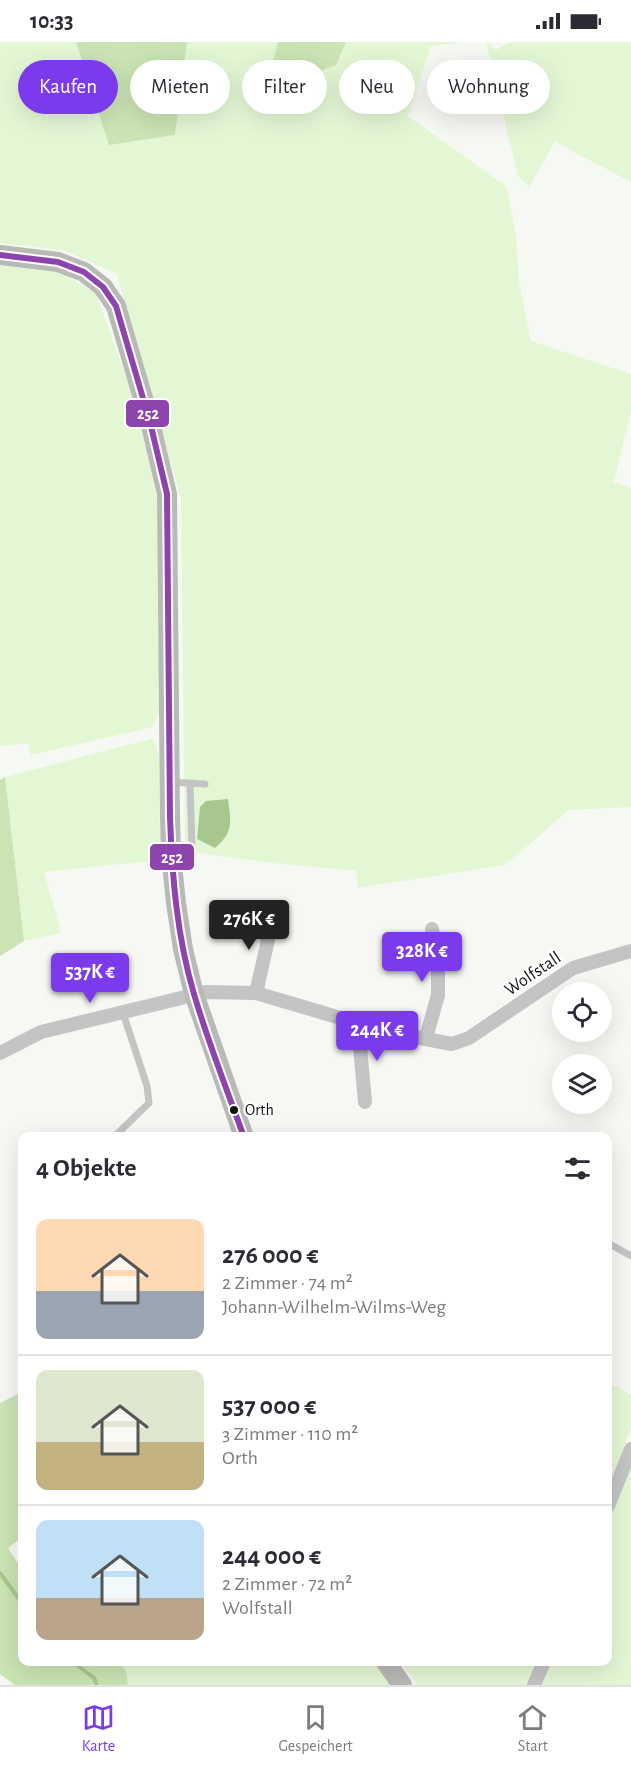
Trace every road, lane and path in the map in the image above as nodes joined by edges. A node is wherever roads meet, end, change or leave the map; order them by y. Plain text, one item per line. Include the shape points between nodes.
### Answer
1 (0, 255) edge
2 (170, 782) junction
3 (190, 784) junction
4 (205, 784) dead end
5 (192, 848) dead end
6 (268, 914) dead end
7 (432, 929) dead end
8 (631, 951) edge
9 (255, 993) junction
10 (194, 994) junction
11 (123, 1013) junction
12 (358, 1024) junction
13 (426, 1038) junction
14 (0, 1053) edge
15 (365, 1102) dead end
16 (119, 1132) edge
17 (242, 1132) edge
18 (612, 1245) edge
19 (631, 1256) edge
20 (631, 1449) edge
21 (612, 1496) edge
22 (389, 1666) edge
23 (541, 1666) edge
24 (402, 1685) edge
25 (534, 1685) edge

1 - 2 main road via 58,262 84,272 103,287 116,306 167,494
2 - 3 lane
2 - 10 main road via 176,903
3 - 4 lane
3 - 5 lane
6 - 9 street via 268,940
7 - 13 street via 438,961 438,995
8 - 13 street, Wolfstall via 573,968 469,1038 452,1044
9 - 10 street, Wolfstall
9 - 12 street, Wolfstall
10 - 11 street
10 - 17 main road
11 - 14 street via 41,1032
11 - 16 lane via 149,1103
12 - 13 street, Wolfstall
12 - 15 street
18 - 19 lane
20 - 21 street
22 - 24 main road
23 - 25 street

